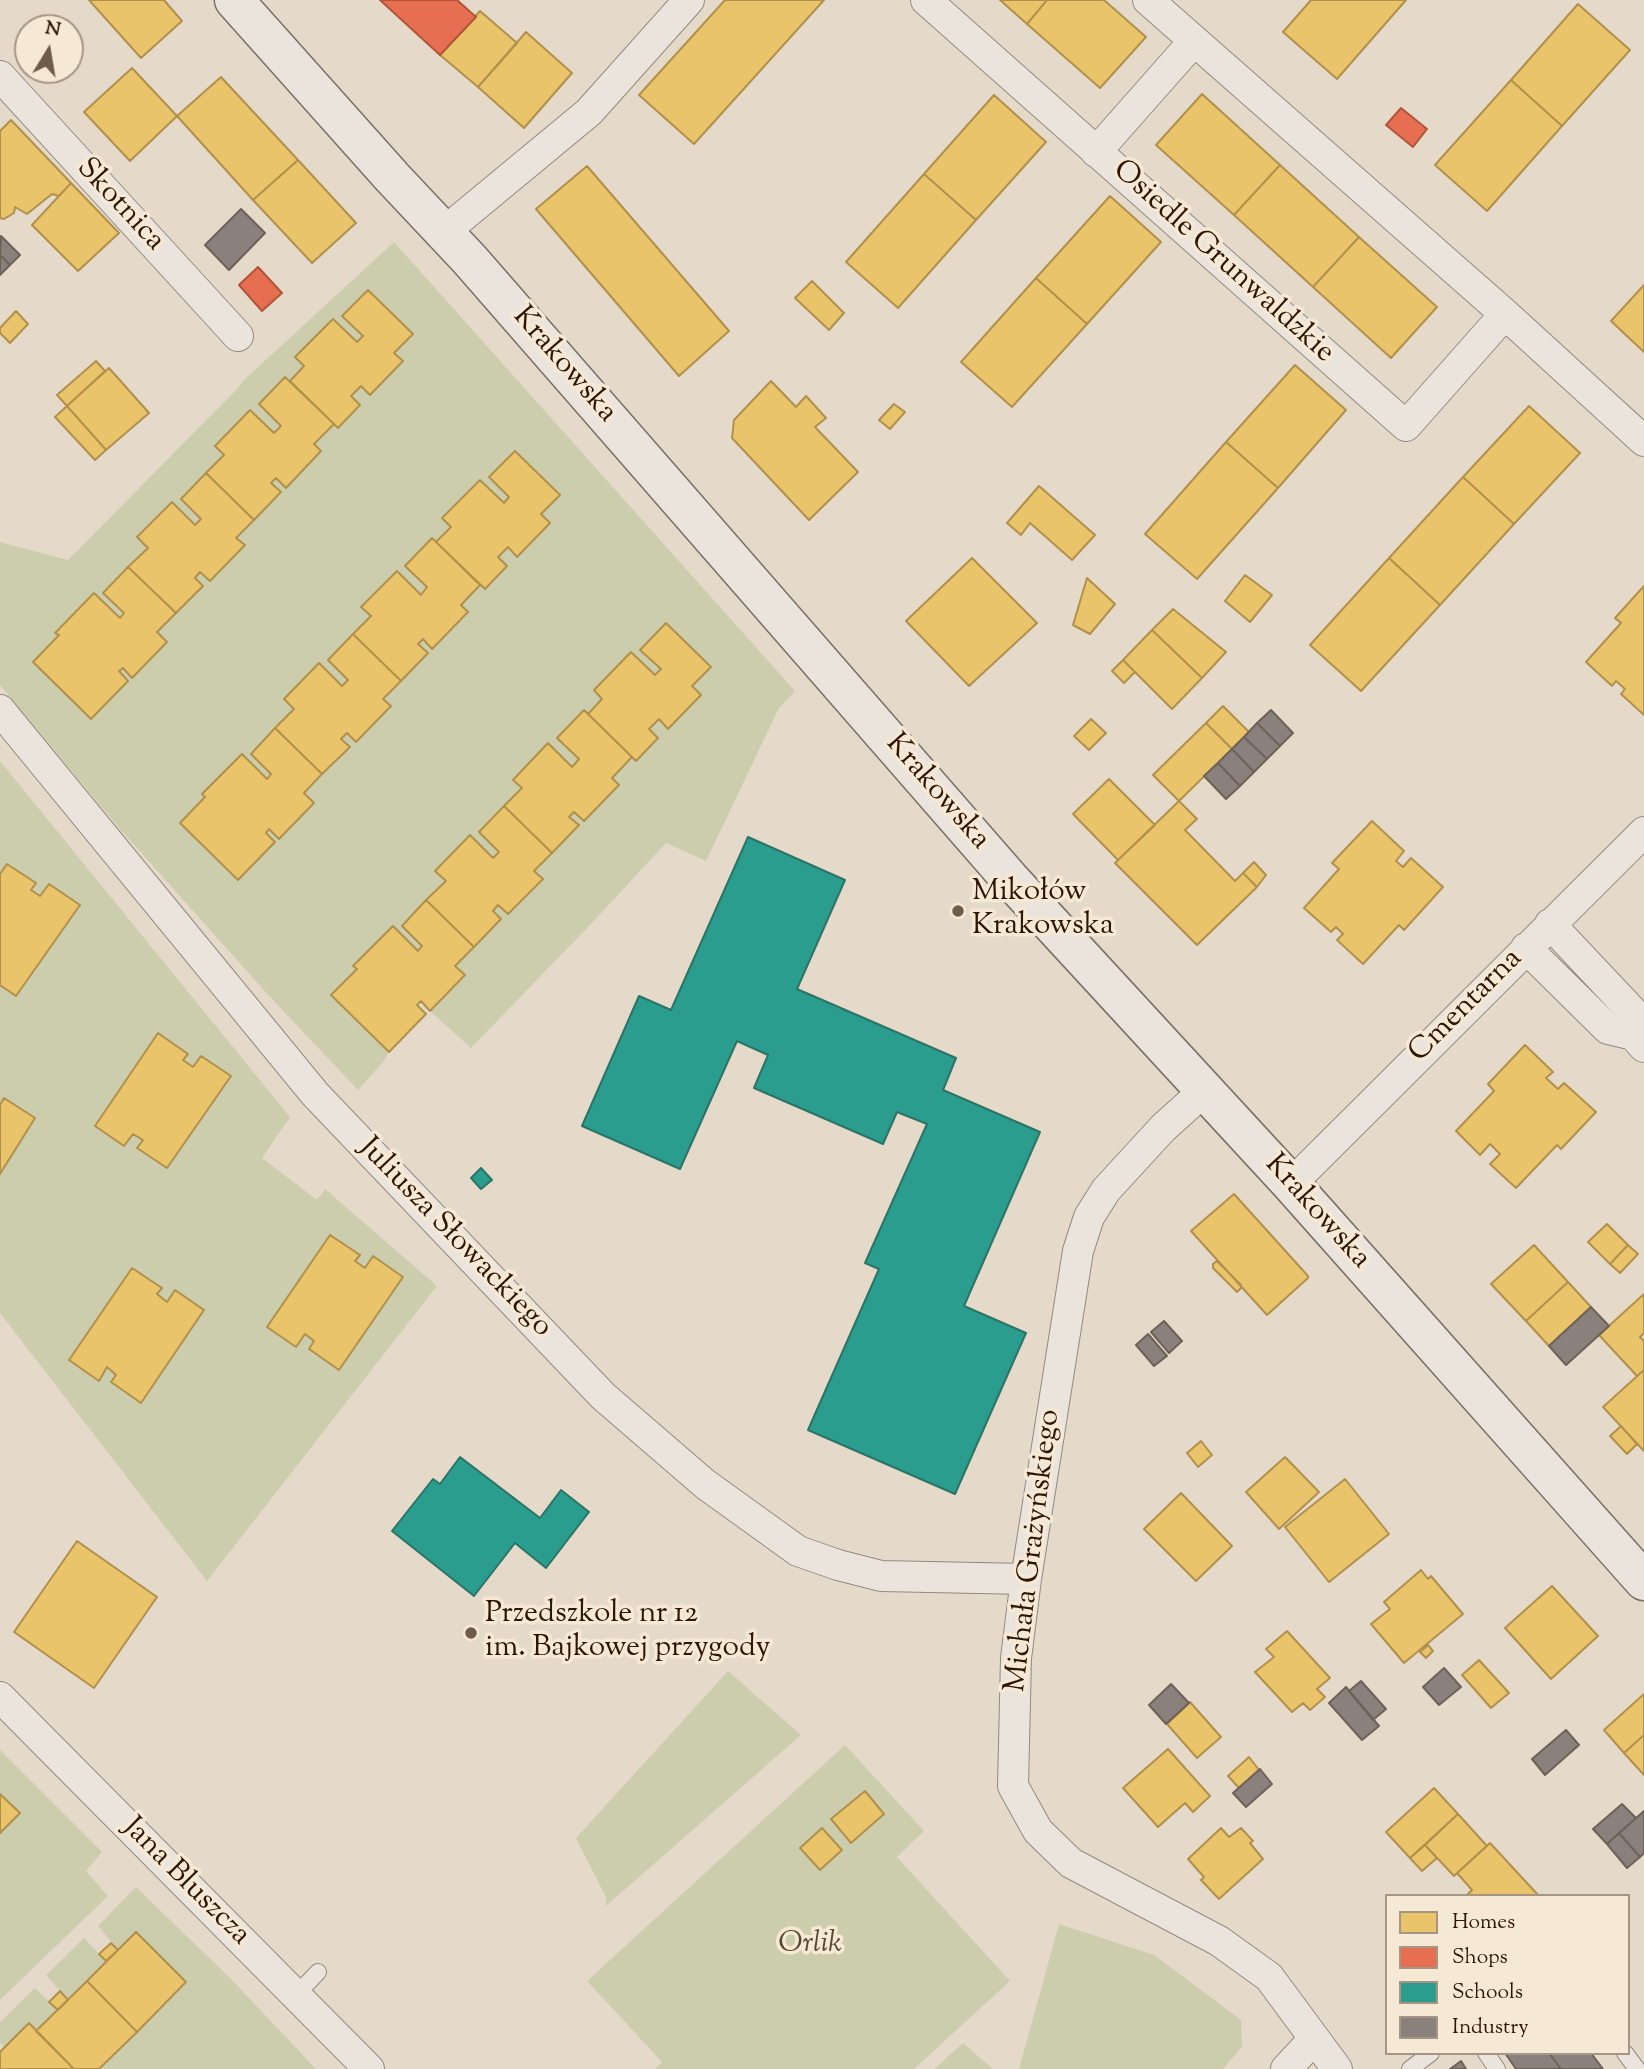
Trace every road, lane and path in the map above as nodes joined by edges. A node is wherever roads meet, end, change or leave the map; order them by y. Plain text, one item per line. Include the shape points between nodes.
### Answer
1 (234, 0) edge
2 (689, 0) edge
3 (926, 0) edge
4 (1147, 0) edge
5 (1194, 41) junction
6 (0, 76) edge
7 (1096, 152) junction
8 (444, 232) junction
9 (1505, 314) junction
10 (238, 336) dead end
11 (1644, 441) edge
12 (0, 710) edge
13 (1644, 832) edge
14 (1550, 923) junction
15 (1526, 948) junction
16 (1639, 1041) edge
17 (1203, 1091) junction
18 (1290, 1184) junction
19 (1026, 1579) junction
20 (1644, 1581) edge
21 (0, 1697) edge
22 (318, 1972) dead end
23 (296, 1995) junction
24 (1314, 2039) junction
25 (1428, 2055) edge
26 (369, 2069) edge
27 (1286, 2069) edge
28 (1337, 2069) edge
29 (1410, 2069) edge

1 - 8 street, Krakowska
2 - 8 street via 589,112
3 - 7 street, Osiedle Grunwaldzkie
4 - 5 street
5 - 7 street
5 - 9 street
6 - 10 street, Skotnica
7 - 9 street, Osiedle Grunwaldzkie via 1406,426
8 - 17 street, Krakowska via 1010,879
9 - 11 street
12 - 19 street, Juliusza Słowackiego via 315,1094 603,1396 705,1484 798,1551 838,1566 881,1576
13 - 14 street, Cmentarna
14 - 15 street, Cmentarna
14 - 16 street via 1632,1010
15 - 16 street via 1608,1029
15 - 18 street, Cmentarna
17 - 18 street, Krakowska
17 - 19 street, Michała Grażyńskiego via 1106,1190 1088,1217 1078,1251
18 - 20 street, Krakowska
19 - 24 street, Michała Grażyńskiego via 1016,1658 1013,1786 1038,1831 1070,1863 1219,1941 1269,1977
21 - 23 street, Jana Bluszcza
22 - 23 lane
23 - 26 street, Jana Bluszcza
24 - 27 street
24 - 28 street, Michała Grażyńskiego
25 - 29 lane

